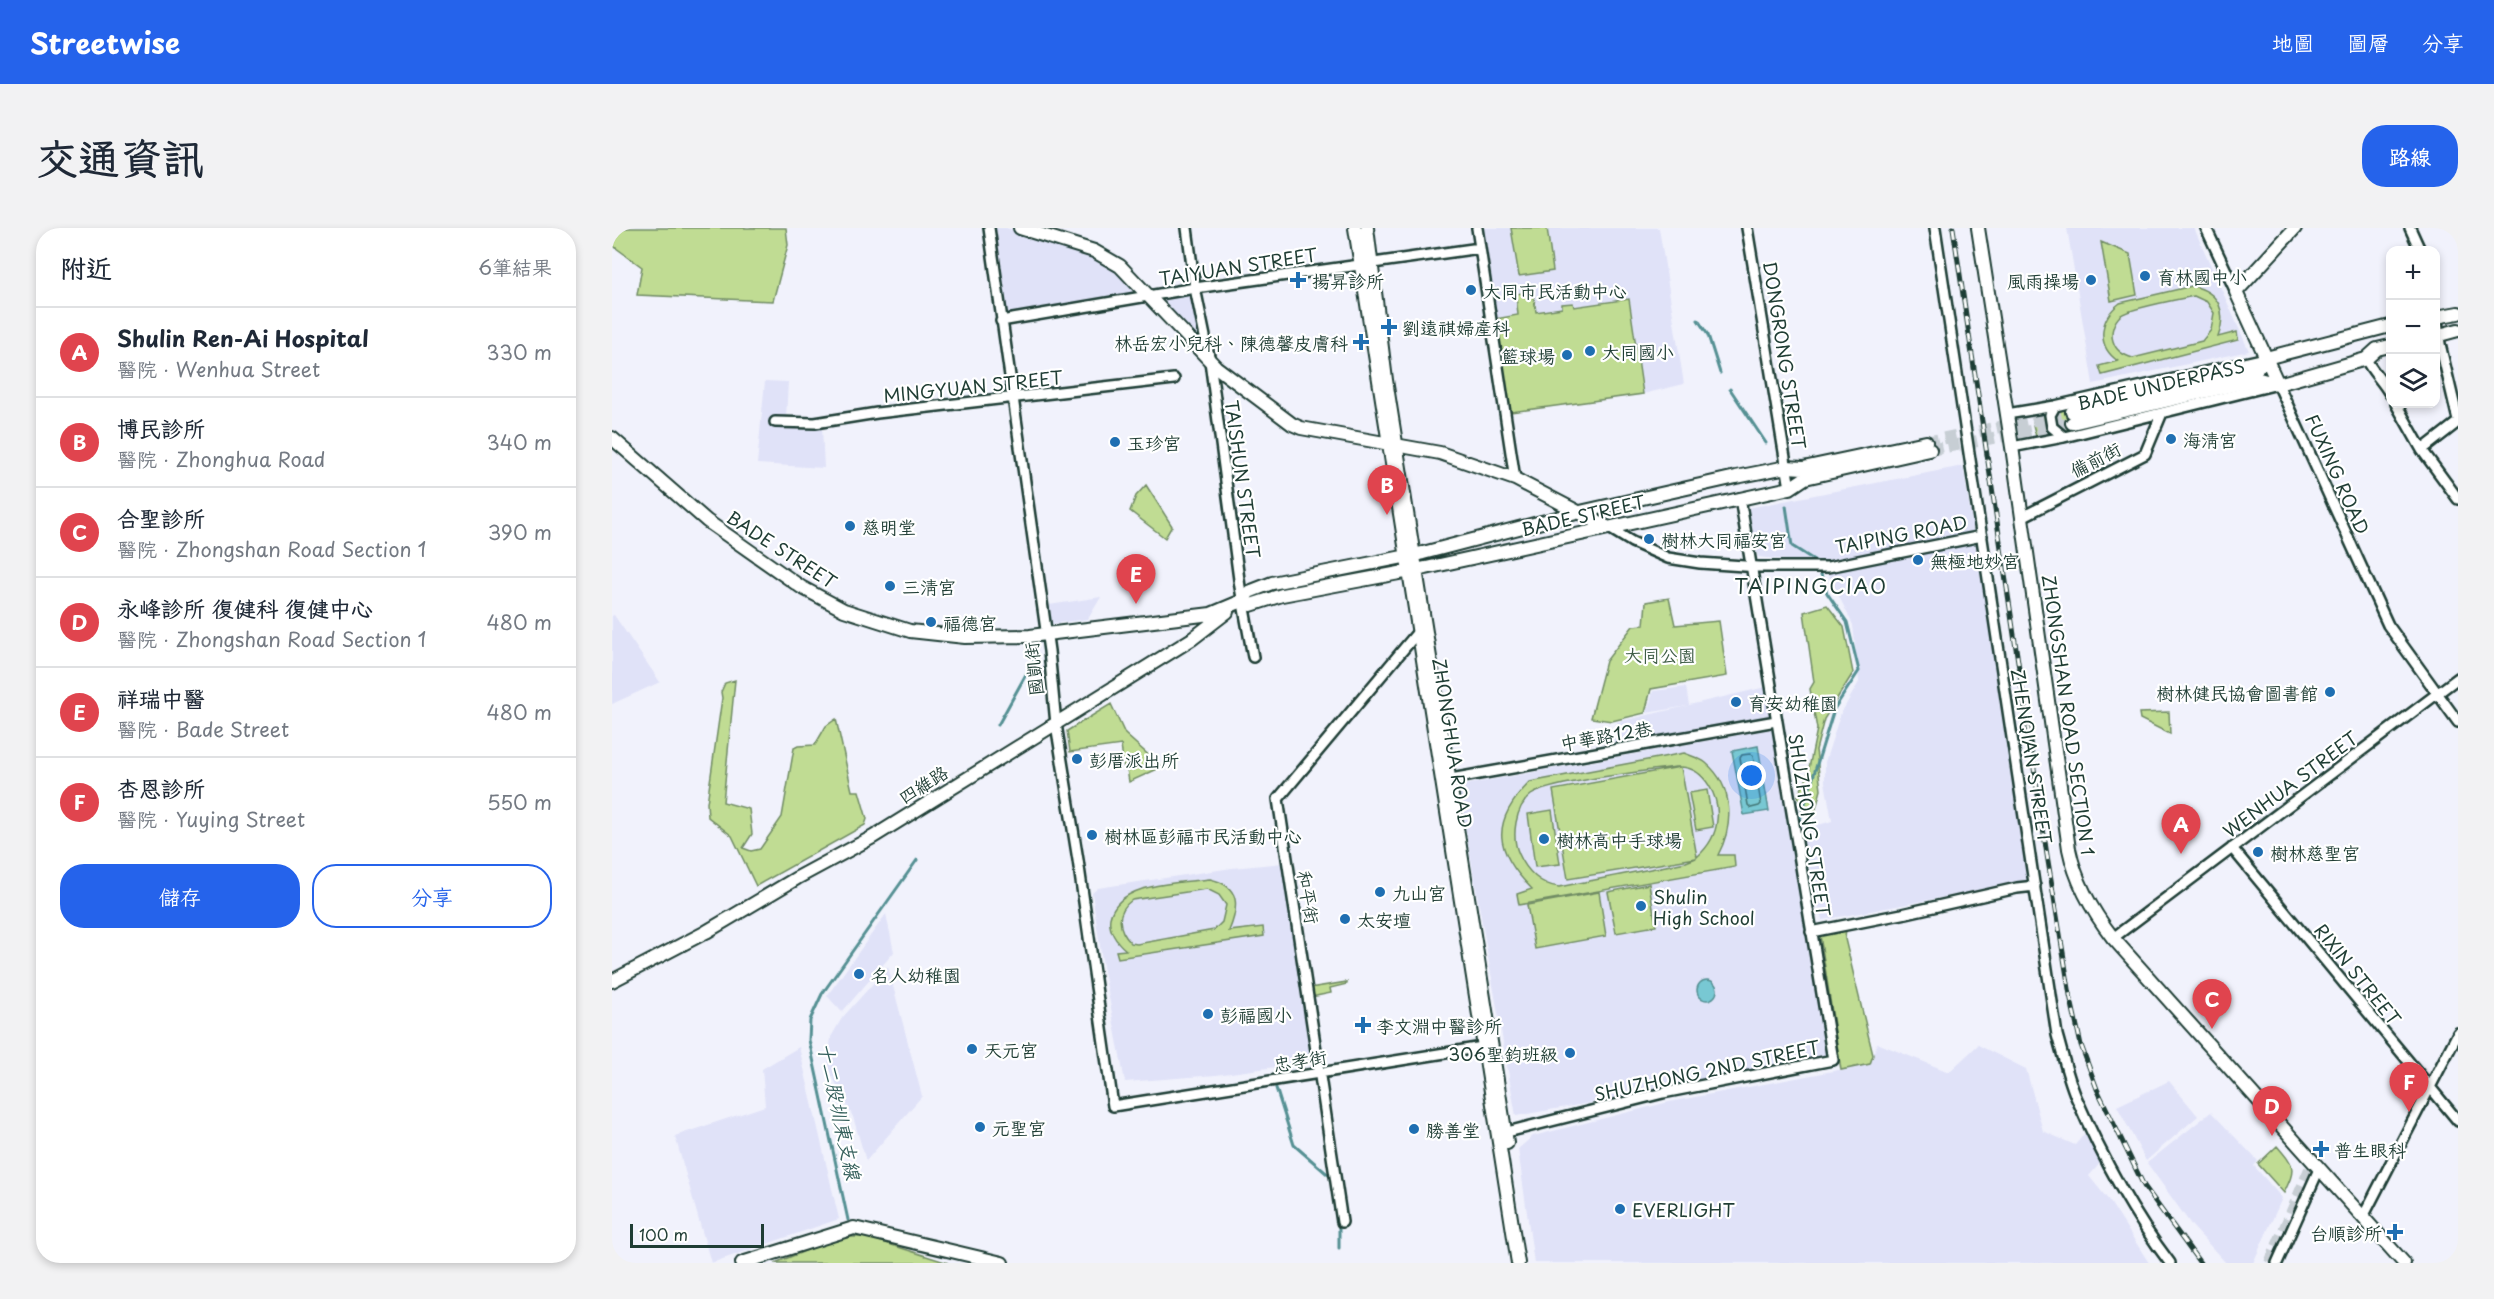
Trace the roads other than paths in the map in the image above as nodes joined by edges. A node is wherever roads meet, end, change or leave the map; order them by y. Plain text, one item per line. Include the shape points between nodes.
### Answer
1 (988, 228) edge
2 (1020, 228) edge
3 (1187, 228) edge
4 (1354, 228) edge
5 (1367, 228) edge
6 (1477, 228) edge
7 (1747, 228) edge
8 (1935, 228) edge
9 (1978, 228) edge
10 (2206, 228) edge
11 (2295, 228) edge
12 (2410, 228) edge
13 (2418, 246) edge
14 (1480, 248) junction
15 (1365, 263) junction
16 (1195, 288) junction
17 (2236, 292) junction
18 (1149, 296) junction
19 (2458, 313) edge
20 (2440, 315) edge
21 (1001, 321) junction
22 (2386, 327) edge
23 (2458, 330) edge
24 (2440, 334) edge
25 (2386, 347) edge
26 (2439, 354) edge
27 (2266, 358) junction
28 (2366, 358) junction
29 (1210, 361) junction
30 (2441, 371) edge
31 (2258, 375) junction
32 (1174, 380) dead end
33 (2386, 381) edge
34 (2278, 384) junction
35 (1013, 398) junction
36 (2055, 406) junction
37 (2398, 408) edge
38 (2162, 413) junction
39 (2007, 414) junction
40 (2072, 417) tunnel mouth
41 (2458, 421) edge
42 (775, 422) dead end
43 (2064, 437) junction
44 (612, 438) edge
45 (1392, 444) junction
46 (1928, 446) tunnel mouth
47 (2012, 447) junction
48 (2422, 450) junction
49 (1787, 467) junction
50 (1804, 473) junction
51 (1515, 479) junction
52 (1790, 488) junction
53 (1740, 498) junction
54 (2458, 499) edge
55 (1580, 512) junction
56 (2022, 517) junction
57 (1609, 528) junction
58 (1982, 536) junction
59 (1410, 555) junction
60 (1751, 566) junction
61 (1412, 571) junction
62 (1242, 601) junction
63 (1421, 632) junction
64 (1047, 635) junction
65 (1252, 657) dead end
66 (2458, 678) edge
67 (2437, 694) junction
68 (1776, 721) junction
69 (2458, 722) edge
70 (1056, 724) junction
71 (1445, 780) junction
72 (2232, 848) junction
73 (2035, 886) junction
74 (1811, 932) junction
75 (2113, 938) junction
76 (612, 981) edge
77 (2458, 1034) edge
78 (1487, 1047) junction
79 (2449, 1051) junction
80 (2458, 1056) edge
81 (1319, 1073) junction
82 (2430, 1088) junction
83 (1113, 1106) joint
84 (2458, 1121) edge
85 (1501, 1134) junction
86 (2319, 1169) junction
87 (2363, 1217) junction
88 (1342, 1222) dead end
89 (742, 1263) edge
90 (1002, 1263) edge
91 (1518, 1263) edge
92 (1526, 1263) edge
93 (2170, 1263) edge
94 (2277, 1263) edge
95 (2404, 1263) edge

1 - 21 street, 國凱街
2 - 18 street, TAIPING ROAD via 1094,251 1120,266
3 - 16 street
4 - 15 street, ZHONGHUA ROAD
5 - 15 street, ZHONGHUA ROAD
6 - 14 street
7 - 49 street, DONGRONG STREET
8 - 58 street, ZHENQIAN STREET
9 - 39 street, ZHONGSHAN ROAD SECTION 1
10 - 17 street, FUXING ROAD
11 - 17 street
12 - 13 street
14 - 15 street, TAIYUAN STREET
14 - 51 street
15 - 16 street, TAIYUAN STREET
15 - 45 street, ZHONGHUA ROAD
16 - 18 street, TAIYUAN STREET
16 - 29 street, TAISHUN STREET
17 - 27 street, FUXING ROAD
18 - 21 street, TAIYUAN STREET
18 - 29 street, TAIPING ROAD
19 - 20 street
21 - 35 street, 國凱街
22 - 27 street
23 - 24 street
25 - 28 street
26 - 30 street
27 - 31 street
27 - 34 street, FUXING ROAD
27 - 36 street
28 - 33 street via 2371,369
28 - 34 street
29 - 45 street, TAIPING ROAD via 1292,424
29 - 62 street, TAISHUN STREET
30 - 41 street
31 - 34 street
31 - 40 street, BADE UNDERPASS
32 - 35 street, MINGYUAN STREET
34 - 38 street
34 - 67 street, FUXING ROAD via 2388,626
35 - 42 street, MINGYUAN STREET via 815,423
35 - 64 street, 國凱街
36 - 39 street
36 - 43 street via 2050,415 2052,427
37 - 48 street
38 - 43 street
38 - 56 street, 備前街 via 2145,454
39 - 47 street, ZHONGSHAN ROAD SECTION 1
41 - 48 street
43 - 47 street
44 - 64 street, BADE STREET via 707,521 801,586 844,610 880,623 928,633 965,637
45 - 51 street, TAIPING ROAD via 1440,453
45 - 59 street, ZHONGHUA ROAD
46 - 50 street, BADE STREET
47 - 56 street, ZHONGSHAN ROAD SECTION 1
48 - 54 street
49 - 50 street, BADE STREET
49 - 52 street, DONGRONG STREET
49 - 55 street, BADE STREET
50 - 52 street, BADE STREET
51 - 55 street, TAIPING ROAD
52 - 53 street, BADE STREET
53 - 57 street, BADE STREET
53 - 60 street, SHUZHONG STREET
55 - 57 street, TAIPING ROAD
55 - 59 street, BADE STREET
56 - 75 street, ZHONGSHAN ROAD SECTION 1 via 2069,849 2077,878
57 - 60 street, TAIPING ROAD via 1668,558
57 - 61 street, BADE STREET
58 - 60 street, TAIPING ROAD via 1828,567
58 - 73 street, ZHENQIAN STREET
59 - 61 street, ZHONGHUA ROAD
59 - 62 street, BADE STREET via 1272,583 1249,592
60 - 68 street, SHUZHONG STREET
61 - 62 street, BADE STREET via 1282,595 1251,605
61 - 63 street, ZHONGHUA ROAD
62 - 64 street, BADE STREET via 1211,615
62 - 65 street, TAISHUN STREET
62 - 70 street, 四維路 via 1197,636
63 - 71 street, ZHONGHUA ROAD
63 - 81 street, 和平街 via 1278,799
64 - 70 street, 國凱街
66 - 67 street, WENHUA STREET
67 - 69 street, FUXING ROAD
67 - 72 street, WENHUA STREET
68 - 71 street, 中華路12巷
68 - 74 street, SHUZHONG STREET
70 - 76 street, 四維路 via 873,837
70 - 83 street, 國凱街
71 - 78 street, ZHONGHUA ROAD via 1479,962
72 - 75 street, WENHUA STREET
72 - 82 street, RIXIN STREET
73 - 74 street, SHUZHONG STREET
73 - 93 street, ZHENQIAN STREET via 2057,1035 2076,1096 2133,1208
74 - 85 street, SHUZHONG 2ND STREET via 1833,1060 1663,1093
75 - 86 street, ZHONGSHAN ROAD SECTION 1
77 - 79 street
78 - 81 street, 忠孝街
78 - 85 street, ZHONGHUA ROAD
79 - 80 street
79 - 82 street
81 - 83 street, 忠孝街
81 - 88 street, 和平街
82 - 84 street, RIXIN STREET
82 - 87 street
85 - 91 street, ZHONGHUA ROAD
85 - 92 street, ZHONGHUA ROAD
86 - 87 street, ZHONGSHAN ROAD SECTION 1
86 - 94 street
87 - 95 street, ZHONGSHAN ROAD SECTION 1
89 - 90 street via 854,1228

